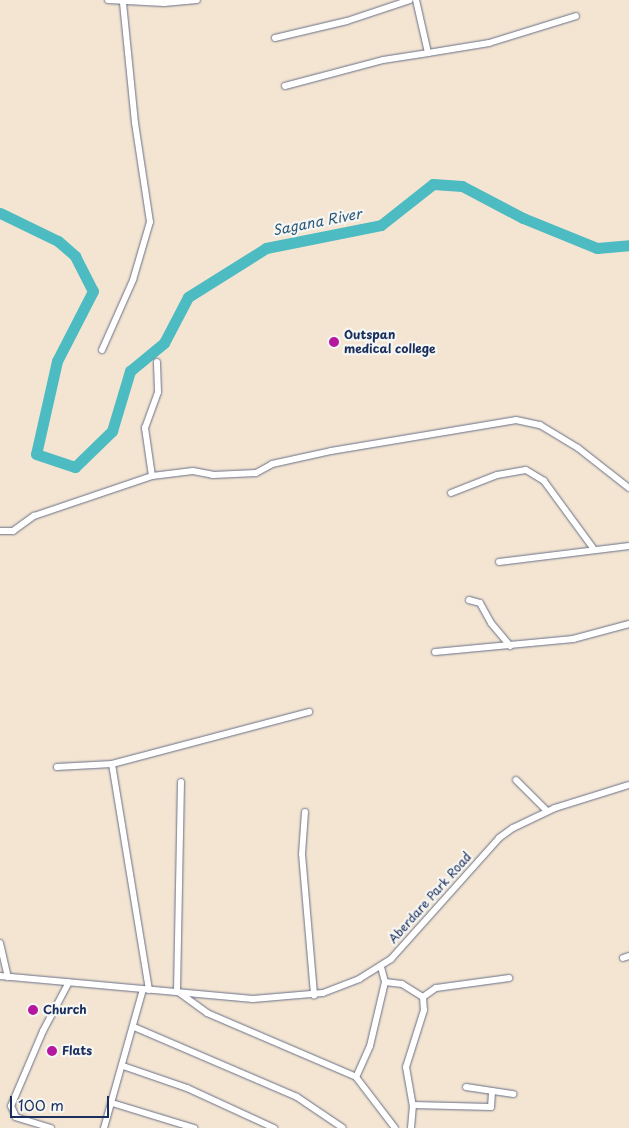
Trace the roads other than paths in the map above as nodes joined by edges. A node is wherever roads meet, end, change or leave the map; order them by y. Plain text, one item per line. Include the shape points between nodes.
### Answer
1 (108, 0) edge
2 (197, 0) edge
3 (410, 0) edge
4 (416, 0) edge
5 (122, 2) junction
6 (576, 16) dead end
7 (275, 38) dead end
8 (428, 53) junction
9 (285, 86) dead end
10 (102, 350) dead end
11 (157, 362) dead end
12 (152, 476) junction
13 (629, 488) edge
14 (451, 493) dead end
15 (0, 531) edge
16 (629, 546) edge
17 (593, 548) junction
18 (499, 562) dead end
19 (469, 600) dead end
20 (629, 624) edge
21 (510, 646) junction
22 (434, 652) dead end
23 (309, 712) dead end
24 (112, 764) junction
25 (57, 767) dead end
26 (516, 780) dead end
27 (181, 782) dead end
28 (629, 785) edge
29 (305, 812) dead end
30 (547, 812) junction
31 (0, 943) edge
32 (381, 967) junction
33 (0, 976) edge
34 (8, 977) junction
35 (509, 978) dead end
36 (69, 982) junction
37 (386, 982) junction
38 (146, 989) junction
39 (177, 991) junction
40 (314, 995) junction
41 (423, 997) junction
42 (134, 1027) junction
43 (123, 1066) junction
44 (356, 1077) junction
45 (466, 1087) dead end
46 (492, 1091) junction
47 (514, 1094) dead end
48 (112, 1103) junction
49 (413, 1105) junction
50 (51, 1128) edge
51 (104, 1128) edge
52 (194, 1128) edge
53 (274, 1128) edge
54 (343, 1128) edge
55 (395, 1128) edge
56 (411, 1128) edge

1 - 5 street
2 - 5 street
3 - 7 street via 347,21
4 - 8 street
5 - 10 street via 150,222 133,280
6 - 8 street via 489,44
8 - 9 street via 391,58
11 - 12 street via 158,392 145,428
12 - 13 street via 193,471 256,473 272,464 331,451 516,420 540,424 578,448
12 - 15 street via 34,516 13,531
14 - 17 street via 497,475 526,470 544,481
16 - 17 street
17 - 18 street
19 - 21 street via 480,603
20 - 21 street via 573,639
21 - 22 street
23 - 24 street
24 - 25 street
24 - 38 street
26 - 30 street
27 - 39 street
28 - 30 street, Aberdare Park Road
29 - 40 street via 302,854
30 - 32 street, Aberdare Park Road via 499,838 413,937
31 - 34 street
32 - 37 street
32 - 40 street, Aberdare Park Road via 344,986
33 - 34 street, Aberdare Park Road
34 - 36 street, Aberdare Park Road
35 - 41 street via 436,988
36 - 38 street, Aberdare Park Road
36 - 50 street via 43,1031 11,1106 16,1117
37 - 41 street via 402,984
37 - 44 street via 370,1046
38 - 39 street, Aberdare Park Road
38 - 42 street
39 - 40 street, Aberdare Park Road via 253,999
39 - 44 street via 207,1013
41 - 49 street via 424,1010 406,1067
42 - 43 street
42 - 54 street via 297,1097
43 - 48 street
43 - 53 street via 204,1095
44 - 55 street
45 - 46 street
46 - 47 street
46 - 49 street via 491,1107
48 - 51 street
48 - 52 street
49 - 56 street

